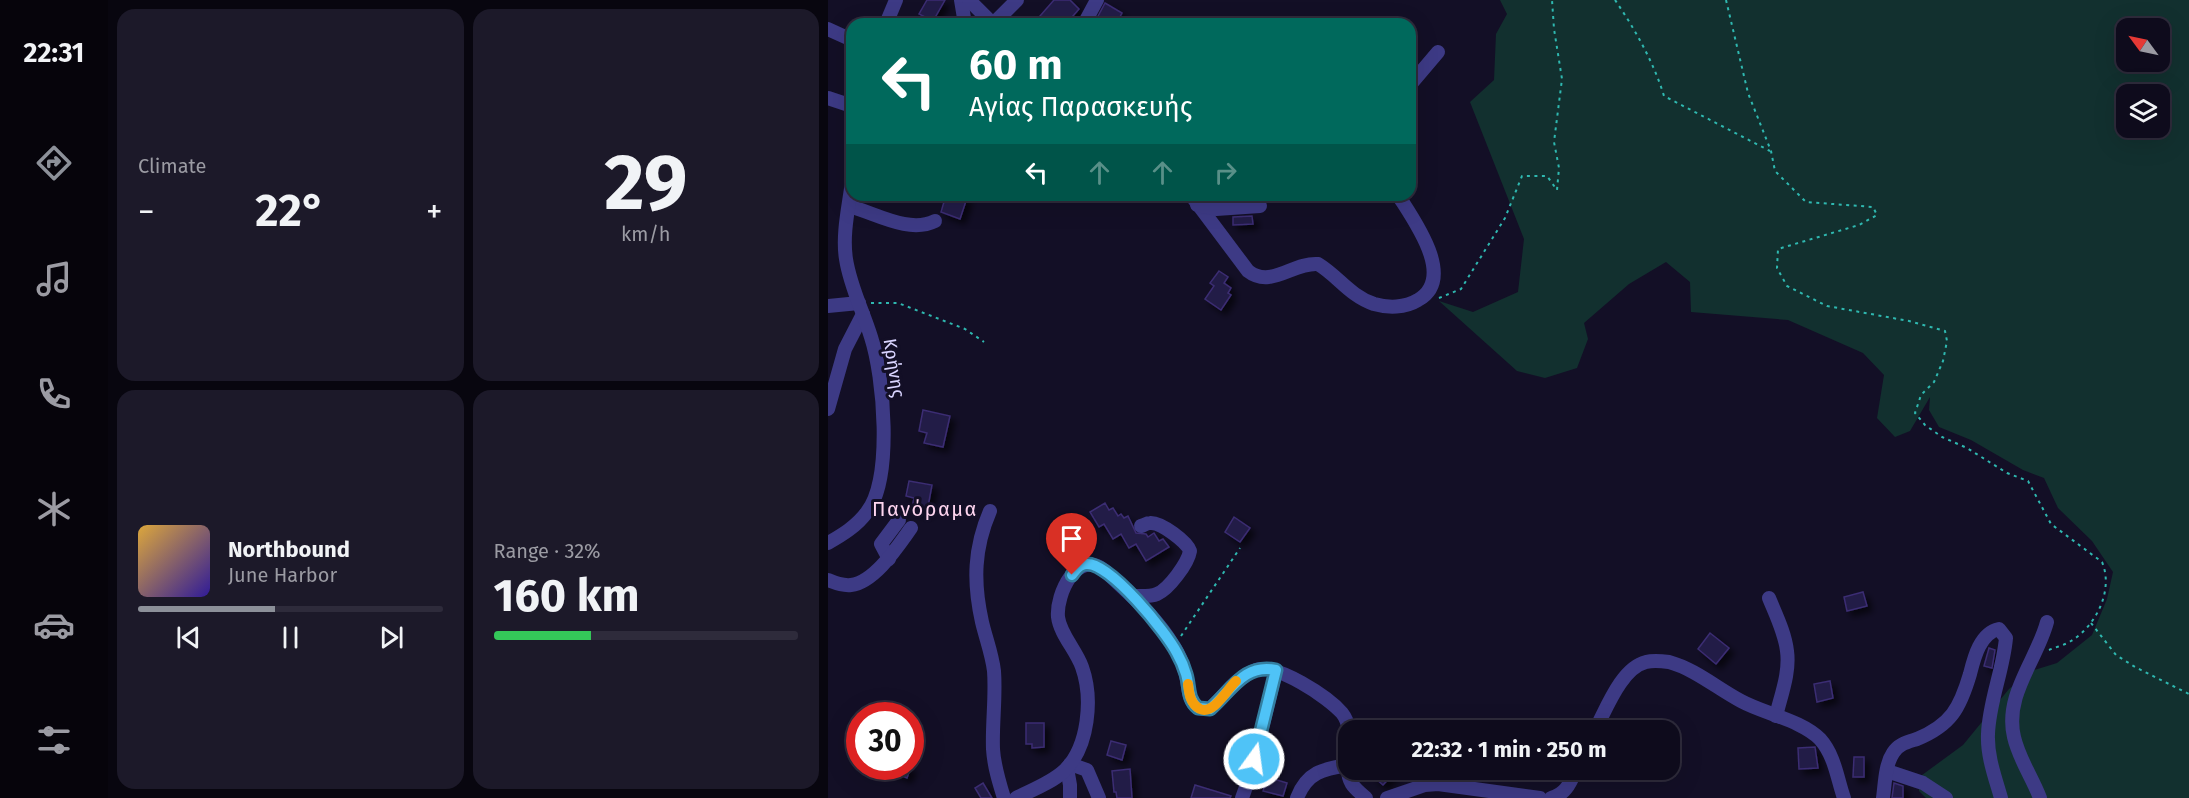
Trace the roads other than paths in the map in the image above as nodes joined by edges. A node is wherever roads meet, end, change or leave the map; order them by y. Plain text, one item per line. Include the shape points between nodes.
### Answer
1 (896, 0) edge
2 (961, 0) edge
3 (969, 0) edge
4 (1017, 0) edge
5 (1097, 0) edge
6 (888, 18) edge
7 (964, 18) edge
8 (987, 18) edge
9 (999, 18) edge
10 (1087, 18) edge
11 (828, 29) edge
12 (846, 37) edge
13 (1438, 52) dead end
14 (1416, 78) edge
15 (828, 99) edge
16 (846, 104) edge
17 (850, 201) edge
18 (1195, 201) edge
19 (1196, 201) edge
20 (1402, 201) edge
21 (849, 206) junction
22 (1260, 206) dead end
23 (935, 221) dead end
24 (828, 306) edge
25 (861, 308) junction
26 (828, 409) edge
27 (990, 511) dead end
28 (905, 524) dead end
29 (1141, 526) dead end
30 (828, 543) edge
31 (828, 580) edge
32 (1132, 596) junction
33 (1770, 598) dead end
34 (2047, 622) dead end
35 (2043, 650) junction
36 (1276, 670) junction
37 (1995, 696) junction
38 (1776, 716) junction
39 (1345, 720) edge
40 (1600, 720) edge
41 (1068, 766) junction
42 (1338, 768) edge
43 (1887, 771) junction
44 (1349, 780) edge
45 (1571, 780) edge
46 (1004, 798) edge
47 (1016, 798) edge
48 (1070, 798) edge
49 (1099, 798) edge
50 (1242, 798) edge
51 (1297, 798) edge
52 (1366, 798) edge
53 (1387, 798) edge
54 (1540, 798) edge
55 (1551, 798) edge
56 (1844, 798) edge
57 (1883, 798) edge
58 (1946, 798) edge
59 (2001, 798) edge
60 (2040, 798) edge

1 - 6 street
2 - 7 street
3 - 8 street
4 - 9 street
5 - 10 street
11 - 12 street
13 - 14 street
15 - 16 street
17 - 21 street, Κρήνης
18 - 20 street via 1248,271 1263,279 1318,264 1357,297 1374,304 1405,306 1429,290 1434,269 1423,235
19 - 22 street via 1216,209
21 - 23 street via 906,224 919,226
21 - 25 street, Κρήνης via 845,258
24 - 25 street
25 - 26 street via 842,356
25 - 30 street, Κρήνης via 880,371 883,443 879,483 868,512
27 - 46 street via 976,556 977,595 993,660 993,750
28 - 31 street via 889,559 864,580 850,585
29 - 32 street via 1160,526 1182,539 1190,551 1185,563 1159,593
32 - 36 street via 1173,644 1193,704 1198,708 1210,709 1237,680 1248,674 1259,669
32 - 41 street via 1101,567 1088,563 1074,573 1061,598 1059,621 1082,669 1087,694 1084,732
33 - 38 street via 1788,659
34 - 35 street
35 - 37 street
35 - 60 street via 2020,686 2012,719 2017,748
36 - 39 street via 1336,707
36 - 50 street
37 - 43 street via 2006,638 1999,629 1978,650 1956,711 1942,727 1896,749
37 - 59 street via 1988,734 1989,755
38 - 40 street via 1669,662 1656,661 1644,662 1623,679
38 - 56 street via 1807,730 1822,742 1835,766
41 - 47 street via 1050,781
41 - 48 street
41 - 49 street via 1087,770
42 - 51 street via 1314,774
43 - 57 street
43 - 58 street via 1923,783
44 - 52 street
45 - 55 street via 1560,795
53 - 54 street via 1438,784

